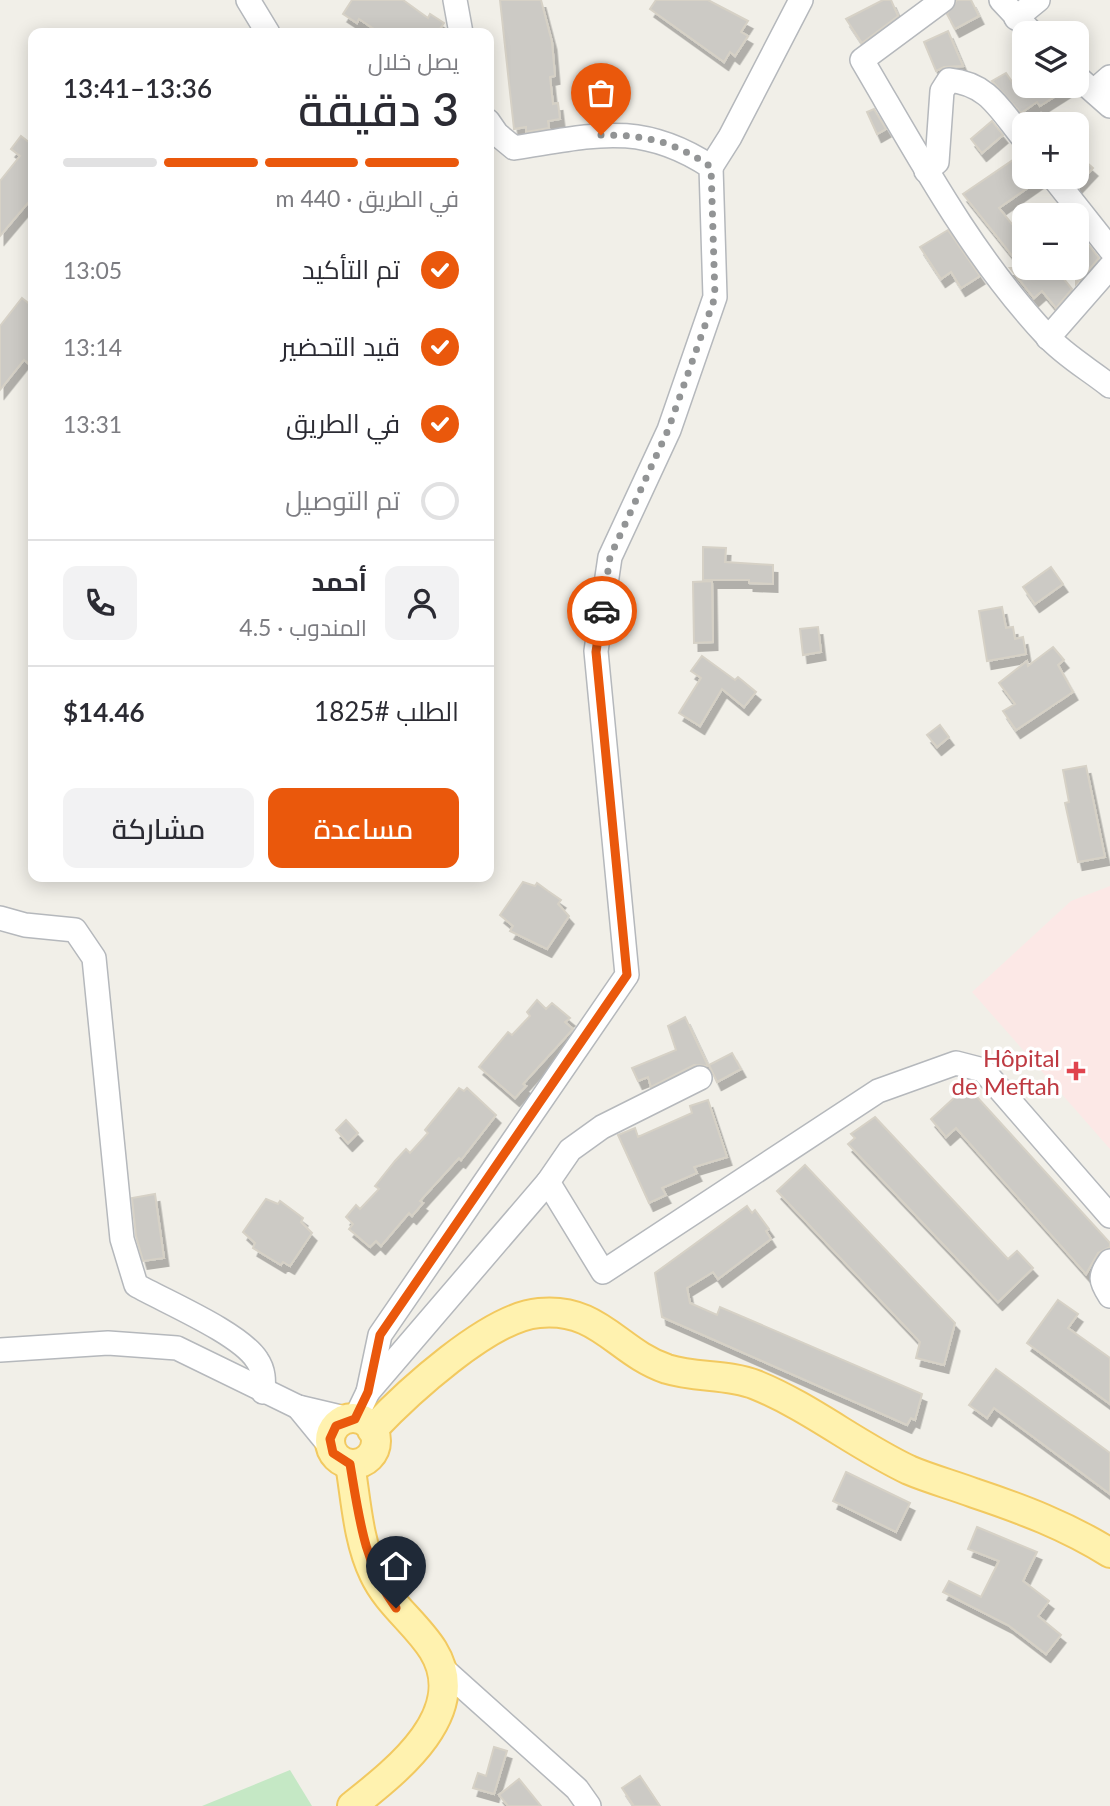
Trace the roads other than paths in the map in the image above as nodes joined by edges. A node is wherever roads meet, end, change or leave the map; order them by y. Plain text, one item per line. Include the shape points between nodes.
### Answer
1 (248, 0) edge
2 (455, 0) edge
3 (801, 0) edge
4 (943, 0) edge
5 (1038, 0) edge
6 (1016, 17) edge
7 (265, 28) edge
8 (460, 28) edge
9 (1089, 83) edge
10 (1105, 91) edge
11 (1012, 124) edge
12 (494, 130) edge
13 (711, 167) junction
14 (926, 171) junction
15 (1062, 189) edge
16 (1110, 249) edge
17 (1110, 267) edge
18 (1048, 338) junction
19 (1110, 386) edge
20 (0, 918) edge
21 (700, 1078) dead end
22 (548, 1182) junction
23 (1110, 1216) edge
24 (1110, 1261) edge
25 (1110, 1296) edge
26 (0, 1350) edge
27 (263, 1392) junction
28 (368, 1392) junction
29 (298, 1407) junction
30 (359, 1423) junction
31 (340, 1455) junction
32 (1110, 1553) edge
33 (442, 1667) junction
34 (352, 1806) edge
35 (589, 1806) edge

1 - 7 street
2 - 8 street
3 - 13 street
4 - 14 street via 862,60
5 - 6 street
9 - 10 street
11 - 14 street via 993,100 970,83 948,80 942,90 937,162
12 - 13 street via 514,148 601,135 642,135 684,149
13 - 28 street via 715,297 668,430 610,557 596,652 627,975 380,1335
14 - 18 street via 944,202
15 - 16 street
17 - 18 street
18 - 19 street
20 - 27 street via 75,930 94,958 122,1239 136,1285 252,1353 263,1373
21 - 22 street via 602,1127 570,1150
22 - 23 street via 603,1272 878,1091 956,1063 982,1070
22 - 28 street
24 - 25 street via 1101,1274
26 - 27 street via 108,1343 177,1348
27 - 29 street
28 - 30 street
29 - 30 street
29 - 31 street
30 - 31 main road via 336,1426
30 - 31 main road via 373,1451 364,1461
30 - 32 main road via 391,1409 465,1349 513,1320 560,1311 581,1315 666,1369 754,1384 910,1470 1033,1513
31 - 33 main road via 374,1574
33 - 34 main road via 443,1688 429,1733
33 - 35 street via 577,1789

